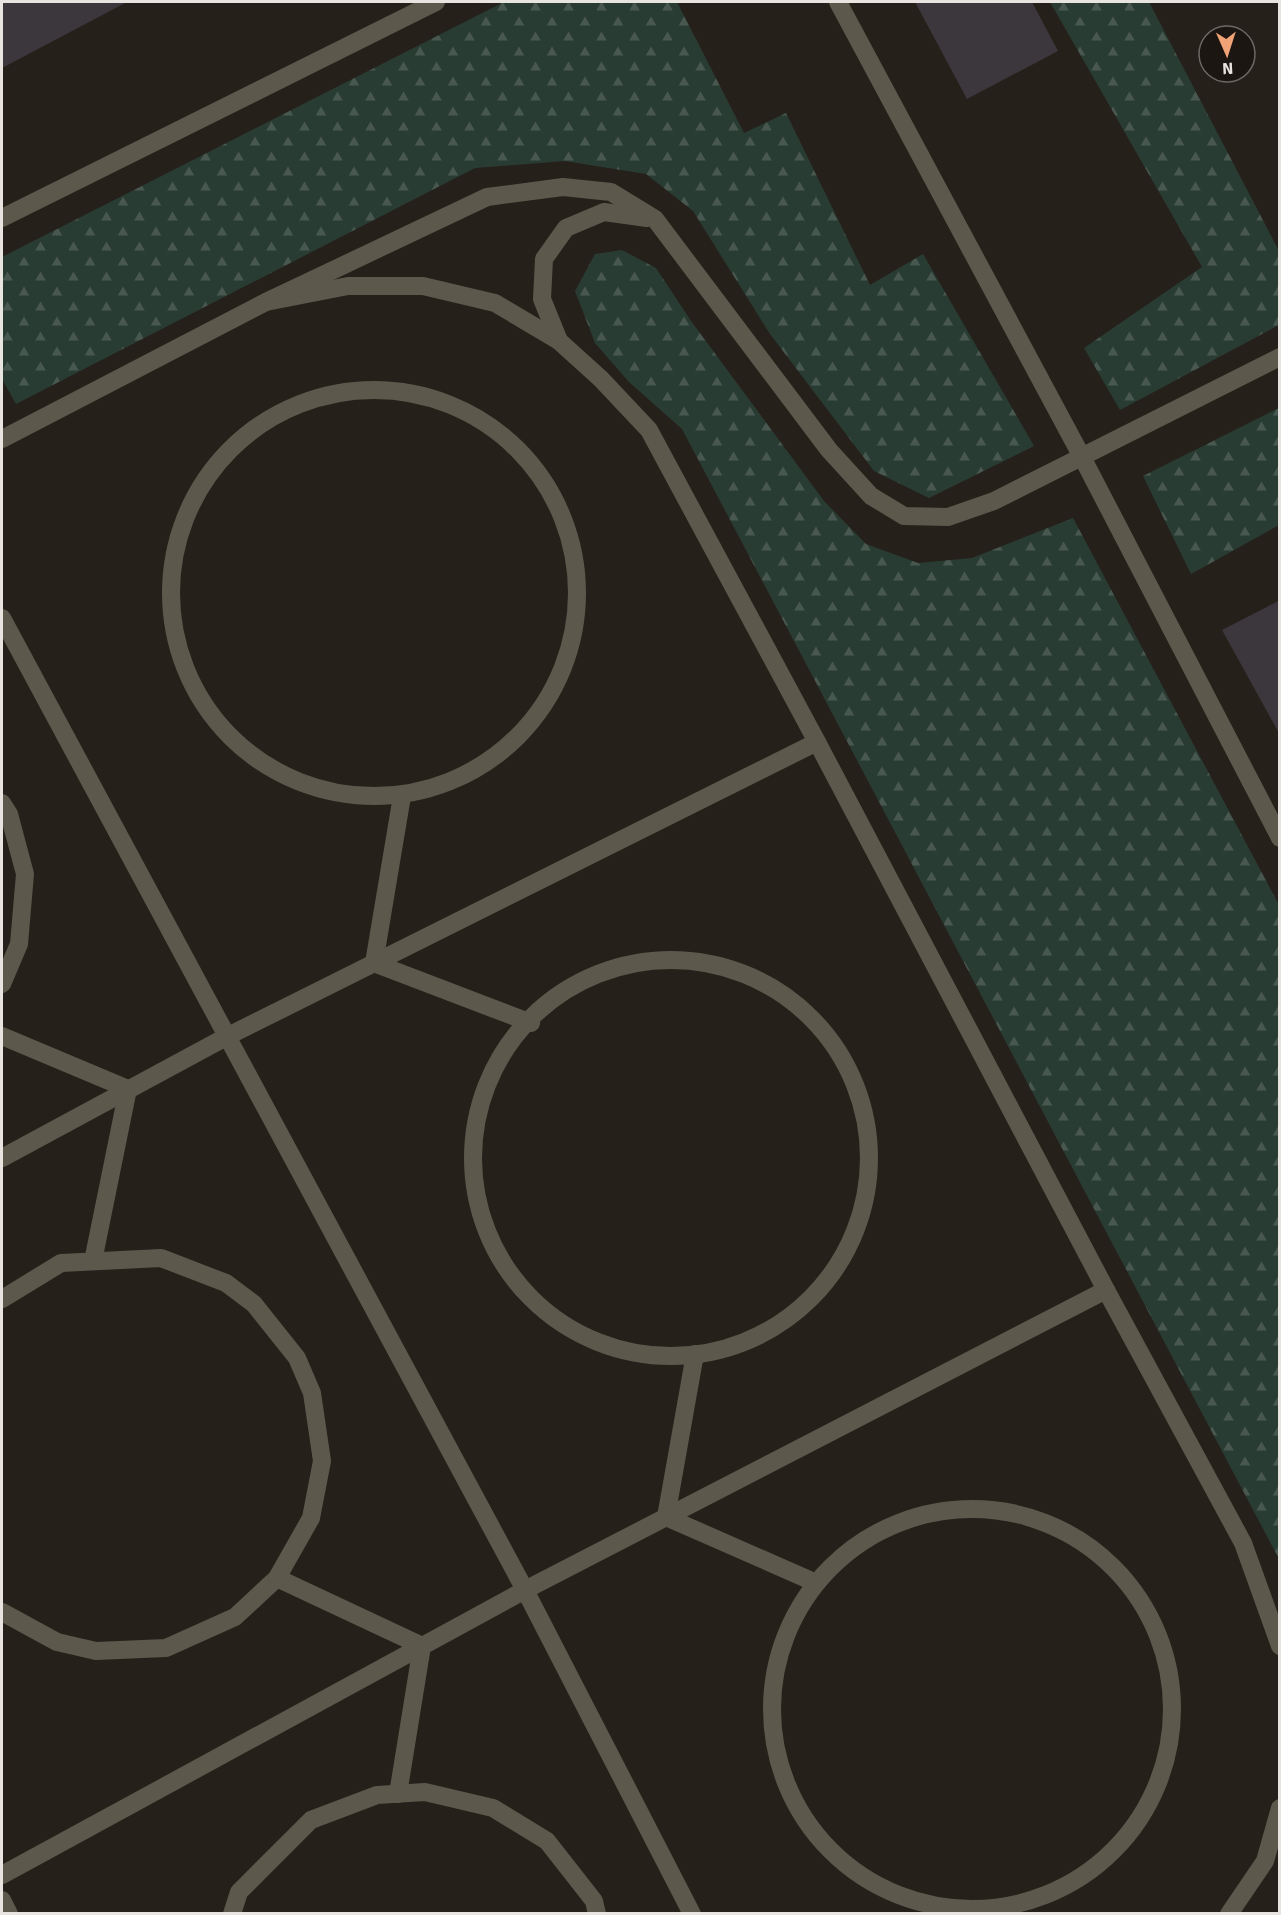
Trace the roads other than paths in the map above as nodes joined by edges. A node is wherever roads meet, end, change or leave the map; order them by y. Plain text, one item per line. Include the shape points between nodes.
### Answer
1 (436, 2) edge
2 (838, 2) edge
3 (2, 218) edge
4 (655, 219) junction
5 (266, 302) junction
6 (559, 341) junction
7 (1280, 357) edge
8 (2, 439) edge
9 (1082, 457) junction
10 (2, 618) edge
11 (817, 742) junction
12 (402, 796) junction
13 (2, 803) edge
14 (1280, 838) edge
15 (374, 963) junction
16 (2, 984) edge
17 (531, 1023) junction
18 (2, 1036) edge
19 (226, 1037) junction
20 (128, 1089) junction
21 (2, 1158) edge
22 (93, 1261) junction
23 (1106, 1290) junction
24 (2, 1299) edge
25 (695, 1354) junction
26 (666, 1517) junction
27 (278, 1578) junction
28 (814, 1582) junction
29 (525, 1590) junction
30 (2, 1612) edge
31 (422, 1646) junction
32 (1280, 1646) edge
33 (398, 1794) junction
34 (1280, 1808) edge
35 (2, 1875) edge
36 (2, 1900) edge
37 (9, 1914) edge
38 (232, 1914) edge
39 (597, 1914) edge
40 (692, 1914) edge
41 (1229, 1914) edge

1 - 3 lane
2 - 9 lane
4 - 5 lane via 611,192 563,187 487,197
4 - 6 lane via 604,212 566,228 544,259 542,299
4 - 9 lane via 828,450 871,496 904,516 948,517 994,501
5 - 6 lane via 348,286 423,286 495,303
5 - 8 lane
6 - 11 lane via 650,430
7 - 9 lane
9 - 14 lane
10 - 19 lane
11 - 15 lane
11 - 23 lane
12 - 12 lane via 330,793 259,763 207,714 172,637 170,566 201,482 249,430 334,392 405,390 473,413 515,443 557,500 578,568 570,656 536,719 470,774
12 - 15 lane
13 - 16 lane via 9,814 25,874 20,944
15 - 17 lane
15 - 19 lane
17 - 25 lane via 496,1057 469,1155 475,1205 502,1269 572,1333 657,1359
17 - 25 lane via 565,987 630,961 684,958 752,974 825,1029 860,1089 872,1144 862,1220 809,1304 727,1351
18 - 20 lane
19 - 20 lane
19 - 29 lane
20 - 21 lane
20 - 22 lane
22 - 24 lane via 62,1263
22 - 27 lane via 161,1258 226,1283 254,1304 297,1358 312,1393 322,1461 311,1518
23 - 26 lane
23 - 32 lane via 1243,1543
25 - 26 lane
26 - 28 lane
26 - 29 lane
27 - 30 lane via 235,1617 166,1648 96,1651 57,1642
27 - 31 lane
28 - 28 lane via 866,1536 931,1511 1002,1509 1086,1542 1136,1591 1167,1654 1174,1724 1164,1772 1131,1835 1050,1895 981,1910 906,1900 844,1866 800,1817 769,1726 776,1656
29 - 31 lane
29 - 40 lane
31 - 33 lane
31 - 35 lane
33 - 38 lane via 377,1795 311,1820 239,1892
33 - 39 lane via 425,1792 493,1808 547,1841 594,1901
34 - 41 lane via 1264,1861
36 - 37 lane

